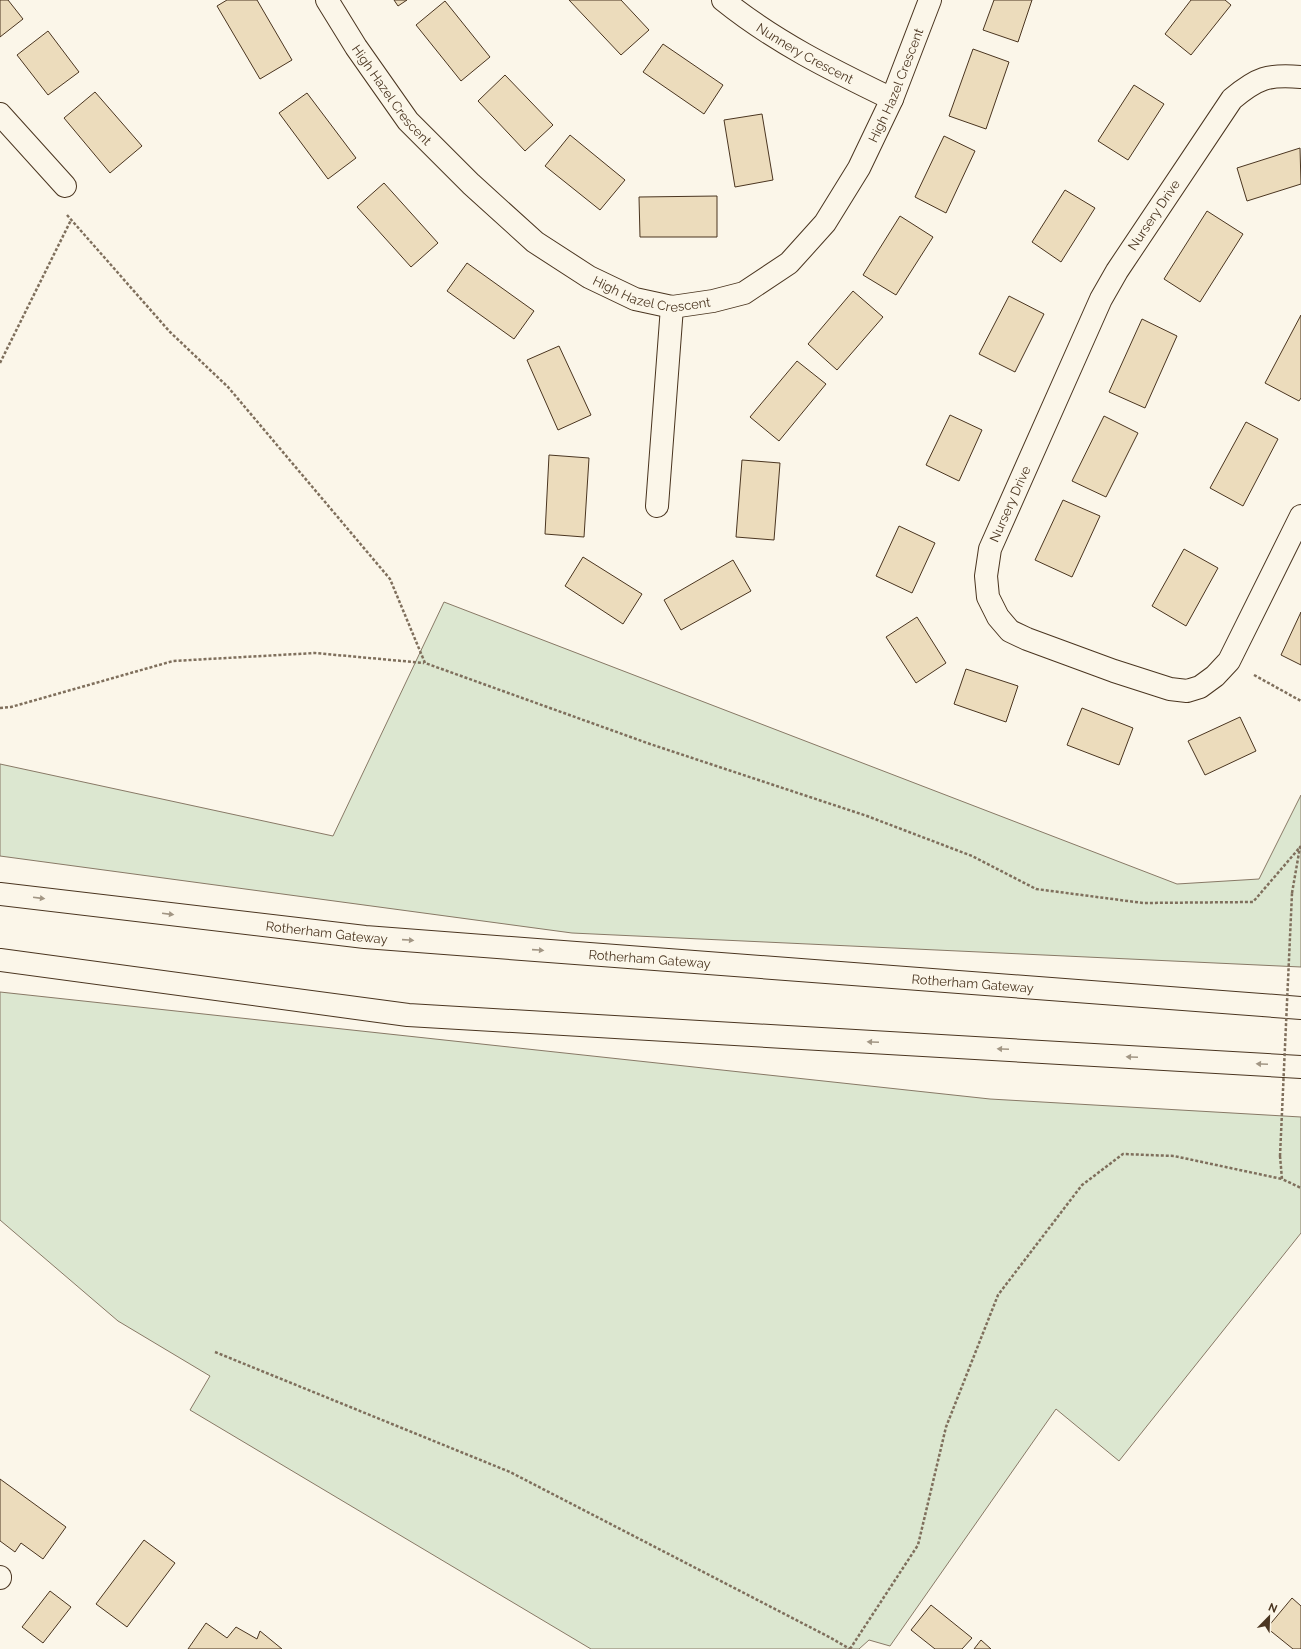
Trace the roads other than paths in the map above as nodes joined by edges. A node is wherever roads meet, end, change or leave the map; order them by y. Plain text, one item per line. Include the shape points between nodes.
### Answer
1 (327, 0) edge
2 (723, 0) edge
3 (930, 0) edge
4 (1301, 77) edge
5 (892, 99) junction
6 (0, 114) edge
7 (65, 186) road end
8 (672, 307) junction
9 (657, 506) dead end
10 (1301, 516) edge
11 (0, 894) edge
12 (0, 960) edge
13 (1301, 1008) edge
14 (1301, 1067) edge

1 - 8 main road, High Hazel Crescent via 356,47 408,121 471,184 535,242 589,277 635,299
2 - 5 main road, Nunnery Crescent via 748,20 815,62
3 - 5 main road, High Hazel Crescent
4 - 10 main road, Nursery Drive via 1280,75 1263,78 1247,86 1232,99 1117,271 1101,299 990,548 986,576 988,597 998,617 1010,631 1114,671 1170,689 1187,691 1200,687 1229,661
5 - 8 main road, High Hazel Crescent via 859,168 825,223 789,264 744,293
6 - 7 main road
8 - 9 main road
11 -> 13 main road, Rotherham Gateway via 365,937
14 -> 12 main road via 408,1015

